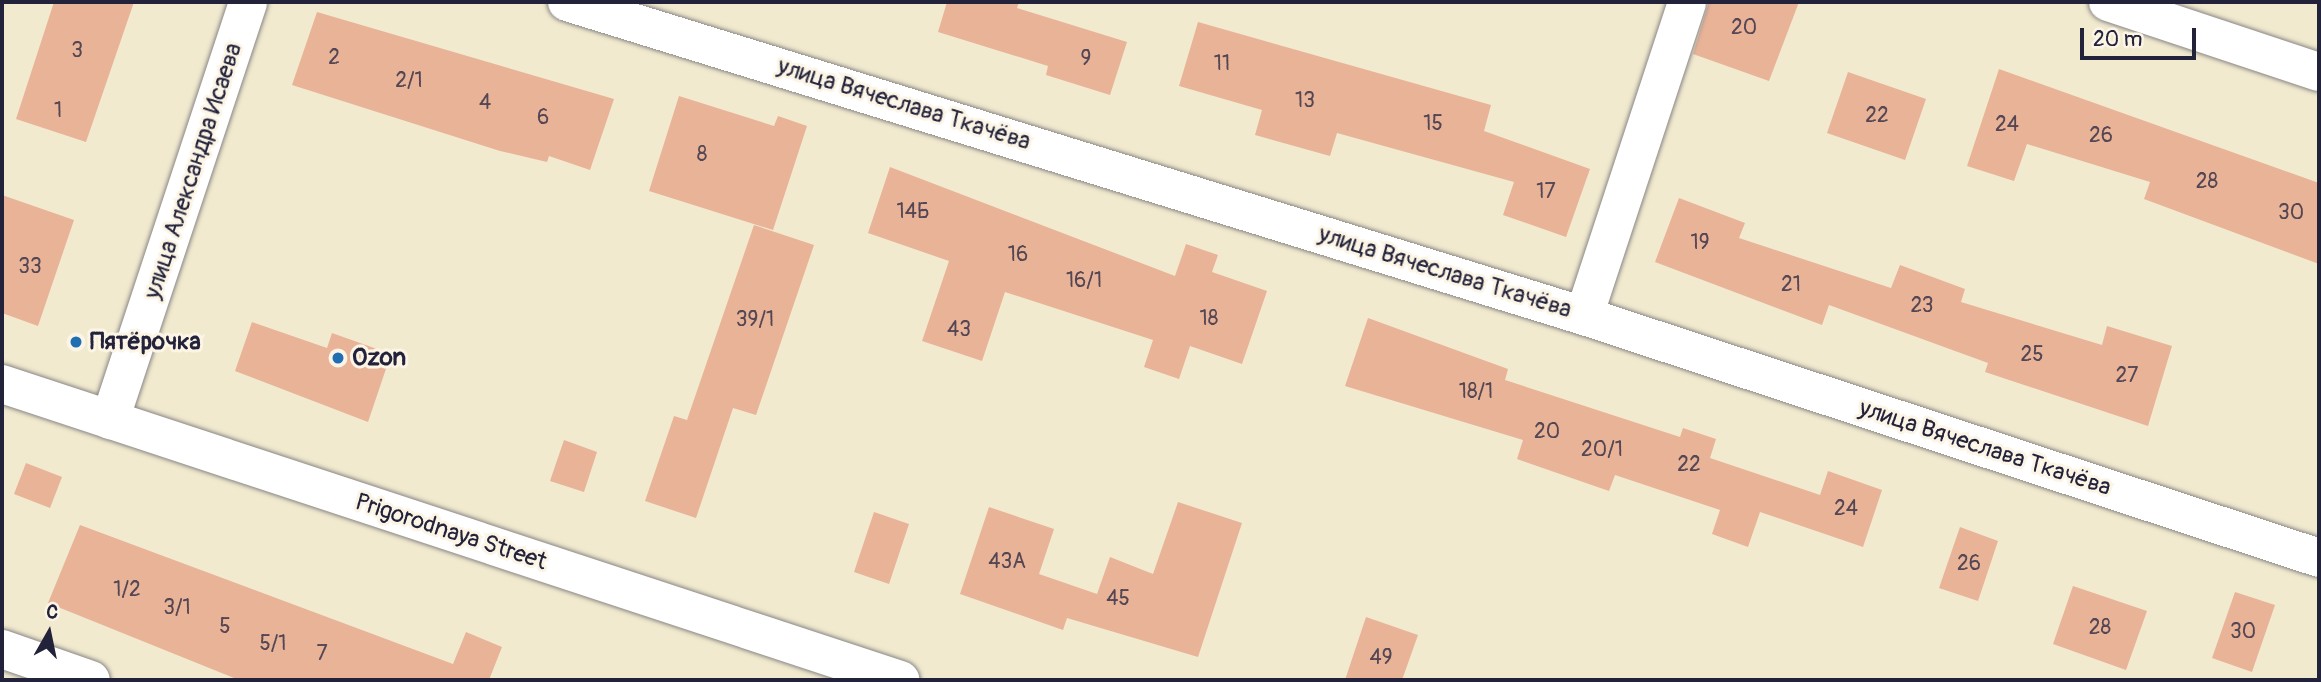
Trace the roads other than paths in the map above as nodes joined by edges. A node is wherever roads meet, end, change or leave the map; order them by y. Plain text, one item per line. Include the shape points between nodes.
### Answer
1 (248, 2) edge
2 (567, 2) edge
3 (1687, 2) edge
4 (2108, 2) edge
5 (2319, 72) edge
6 (1584, 316) junction
7 (2, 384) edge
8 (110, 420) junction
9 (2319, 558) edge
10 (2, 649) edge
11 (91, 680) edge
12 (900, 680) edge

1 - 8 street, улица Александра Исаева
2 - 6 street, улица Вячеслава Ткачёва
3 - 6 street
4 - 5 street
6 - 9 street, улица Вячеслава Ткачёва
7 - 8 street, Prigorodnaya Street
8 - 12 street, Prigorodnaya Street
10 - 11 street

